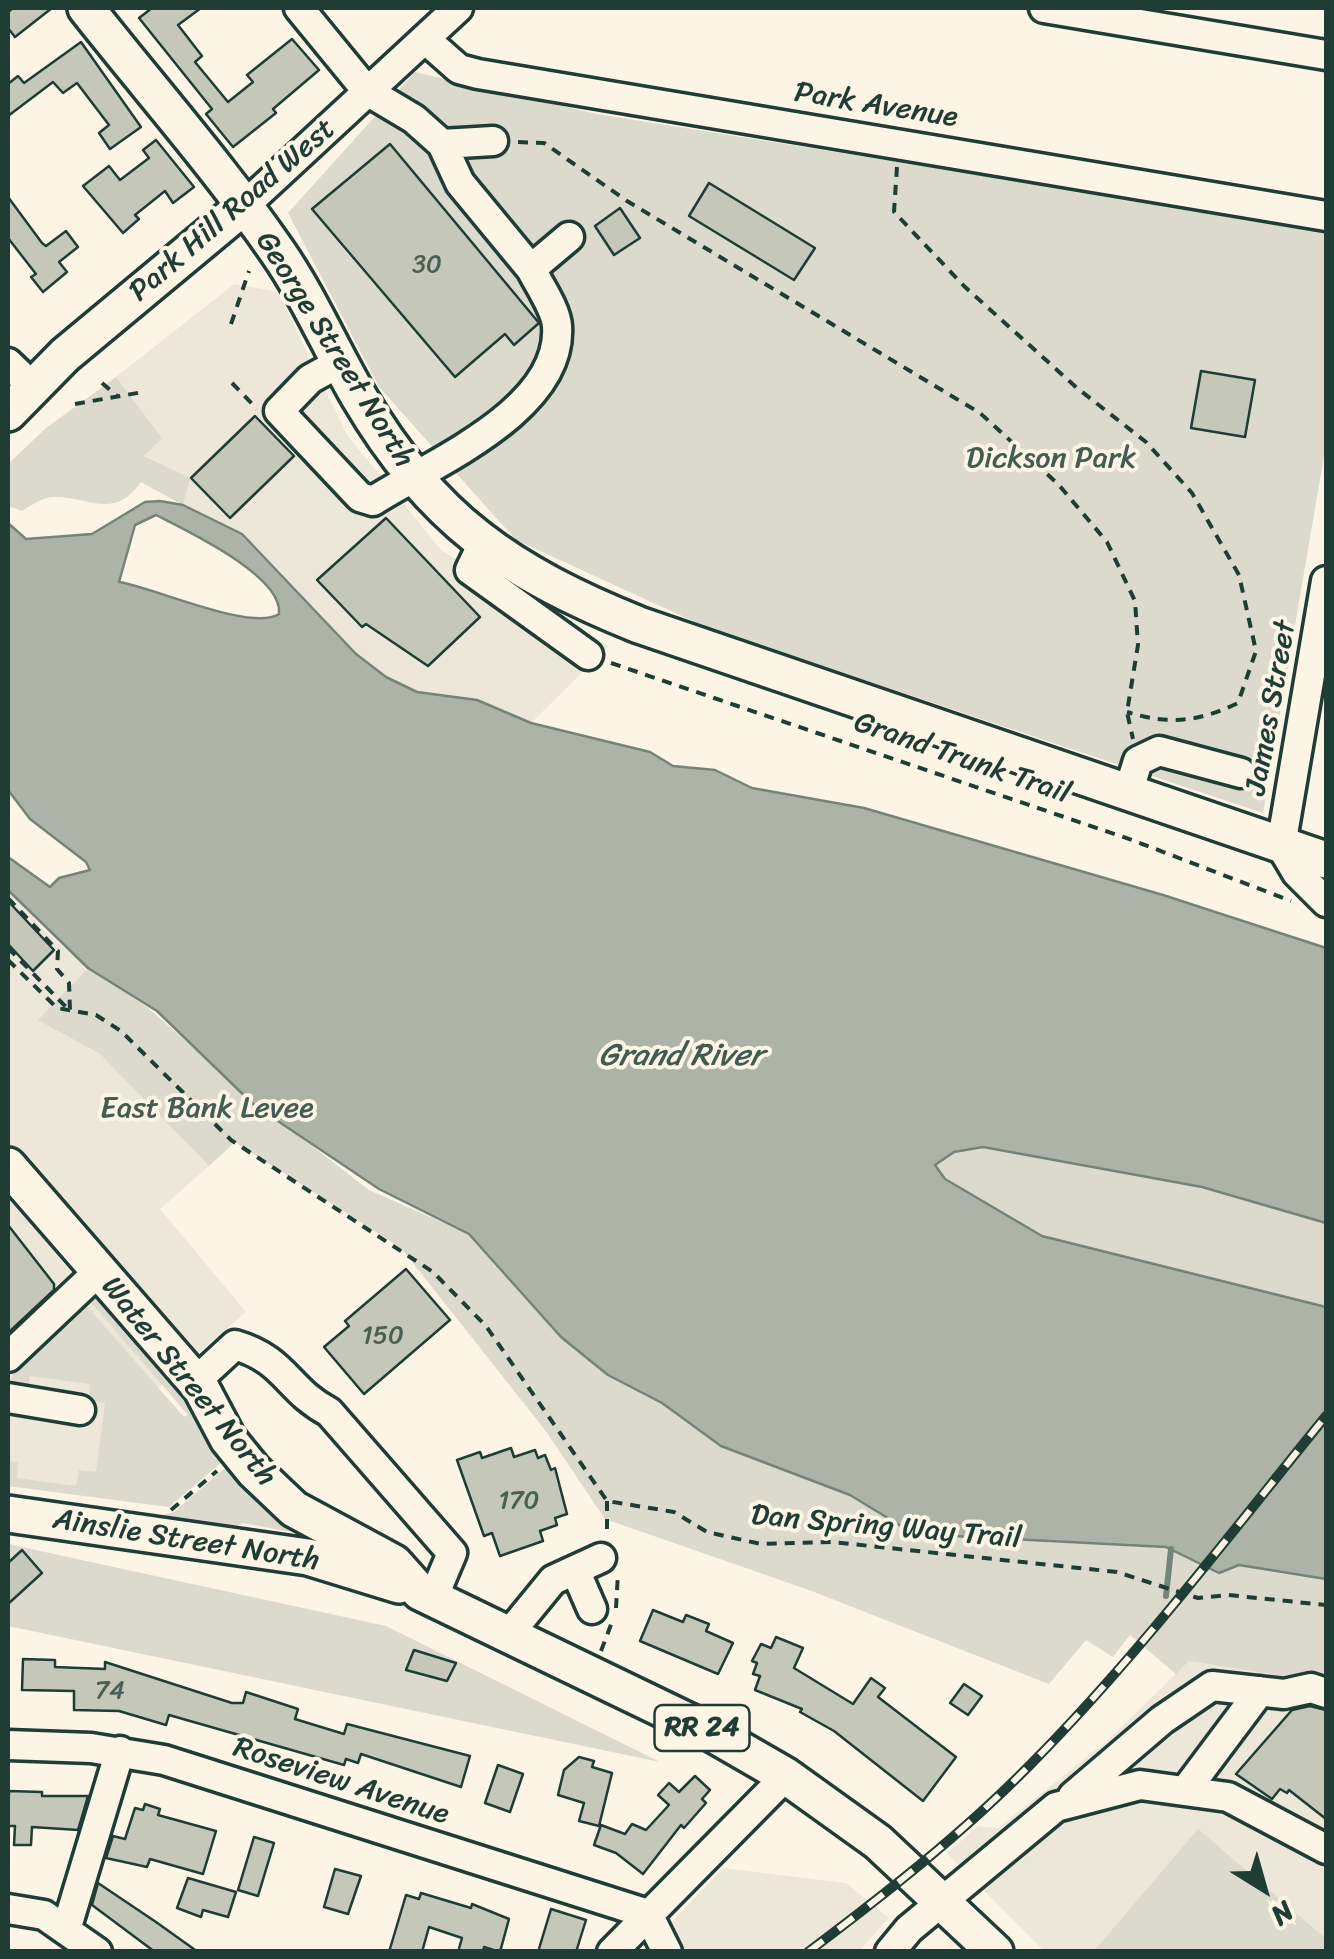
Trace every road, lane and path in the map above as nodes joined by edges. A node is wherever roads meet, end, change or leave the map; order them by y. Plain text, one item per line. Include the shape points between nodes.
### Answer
1 (86, 8) edge
2 (299, 8) edge
3 (458, 8) edge
4 (1044, 8) edge
5 (425, 39) junction
6 (1326, 55) edge
7 (367, 92) junction
8 (493, 141) joint
9 (442, 144) junction
10 (903, 144) junction
11 (243, 207) junction
12 (1326, 216) edge
13 (570, 237) dead end
14 (531, 270) junction
15 (249, 271) dead end
16 (232, 324) dead end
17 (341, 362) junction
18 (20, 374) edge
19 (102, 383) dead end
20 (232, 383) dead end
21 (143, 392) dead end
22 (118, 396) junction
23 (75, 404) dead end
24 (257, 410) dead end
25 (8, 413) edge
26 (414, 477) junction
27 (1326, 580) edge
28 (548, 606) junction
29 (588, 655) joint
30 (1126, 712) junction
31 (1242, 773) dead end
32 (1133, 777) junction
33 (1281, 846) junction
34 (1326, 860) edge
35 (8, 898) edge
36 (1324, 901) edge
37 (8, 948) edge
38 (8, 960) edge
39 (70, 1011) junction
40 (8, 1166) edge
41 (99, 1271) junction
42 (8, 1357) edge
43 (196, 1382) junction
44 (8, 1398) edge
45 (80, 1410) dead end
46 (239, 1452) junction
47 (171, 1510) dead end
48 (8, 1514) edge
49 (426, 1595) junction
50 (1326, 1605) edge
51 (592, 1608) dead end
52 (508, 1635) junction
53 (1260, 1691) junction
54 (1326, 1693) edge
55 (1222, 1742) junction
56 (8, 1745) edge
57 (120, 1751) junction
58 (786, 1776) junction
59 (1184, 1791) junction
60 (1228, 1797) junction
61 (1056, 1807) junction
62 (1326, 1849) edge
63 (943, 1902) junction
64 (8, 1909) edge
65 (648, 1914) junction
66 (66, 1930) junction
67 (97, 1952) edge
68 (612, 1952) edge
69 (667, 1952) edge
70 (890, 1952) edge
71 (995, 1952) edge

1 - 11 main road, George Street North
2 - 7 street
3 - 5 street, Park Hill Road West
4 - 6 street
5 - 7 street, Park Hill Road West
5 - 10 street, Park Avenue via 459,69 478,74
7 - 9 street
7 - 11 street, Park Hill Road West
8 - 9 street
8 - 30 path via 544,143 627,201 980,413 1058,484 1107,542 1135,601 1138,645
9 - 14 street via 460,183
10 - 12 street, Park Avenue
10 - 30 path via 894,212 965,287 1146,442 1192,492 1239,575 1256,651 1238,703 1202,720 1160,722
11 - 17 main road, George Street North via 294,277
11 - 18 main road, Park Hill Road West
13 - 14 street
14 - 26 street via 558,324 552,362 530,395 498,423
15 - 16 path
17 - 26 main road, George Street North
17 - 26 street via 310,379 279,411 360,497 372,500
18 - 25 main road, Park Hill Road West
19 - 22 path
20 - 24 path
21 - 22 path
22 - 23 path
26 - 28 main road, George Street North
27 - 33 street, James Street
28 - 29 street
28 - 32 main road, George Street North via 639,625
29 - 36 path, Grand Trunk Trail via 1132,840 1279,900
30 - 32 path
31 - 32 street via 1159,751
32 - 33 main road, George Street North
33 - 34 main road, George Street North
33 - 36 street
35 - 39 path via 58,950
37 - 39 path
38 - 39 path, Dan Spring Way Trail via 57,1008
39 - 50 path, Dan Spring Way Trail via 96,1016 121,1032 231,1140 433,1272 498,1341 598,1494 674,1512 708,1532 761,1544 832,1542 1117,1572 1198,1598
40 - 41 main road, Water Street North / RR 24
41 - 42 street
41 - 43 main road, Water Street North / RR 24
43 - 46 main road, Water Street North / RR 24
43 - 49 street via 235,1345 265,1354 311,1403 329,1412 452,1553
44 - 45 street
46 - 47 path
46 - 49 main road, Water Street North / RR 24 via 294,1510 394,1563
48 - 49 main road, Ainslie Street North / RR 24 via 308,1557
49 - 52 main road, Water Street North / RR 24
51 - 52 street via 588,1564 553,1580
52 - 58 main road, Water Street North / RR 24
53 - 54 street
53 - 55 street
53 - 61 street via 1212,1686
55 - 59 street
55 - 60 street
56 - 57 street, Roseview Avenue
57 - 65 street, Roseview Avenue
57 - 66 street
58 - 63 main road, Water Street North / RR 24 via 878,1842
58 - 65 street
59 - 60 street
59 - 61 street via 1140,1785
60 - 62 street
61 - 63 street
63 - 70 street
63 - 71 main road, Water Street North / RR 24
64 - 66 street via 44,1915
65 - 68 street
65 - 69 street
66 - 67 street

